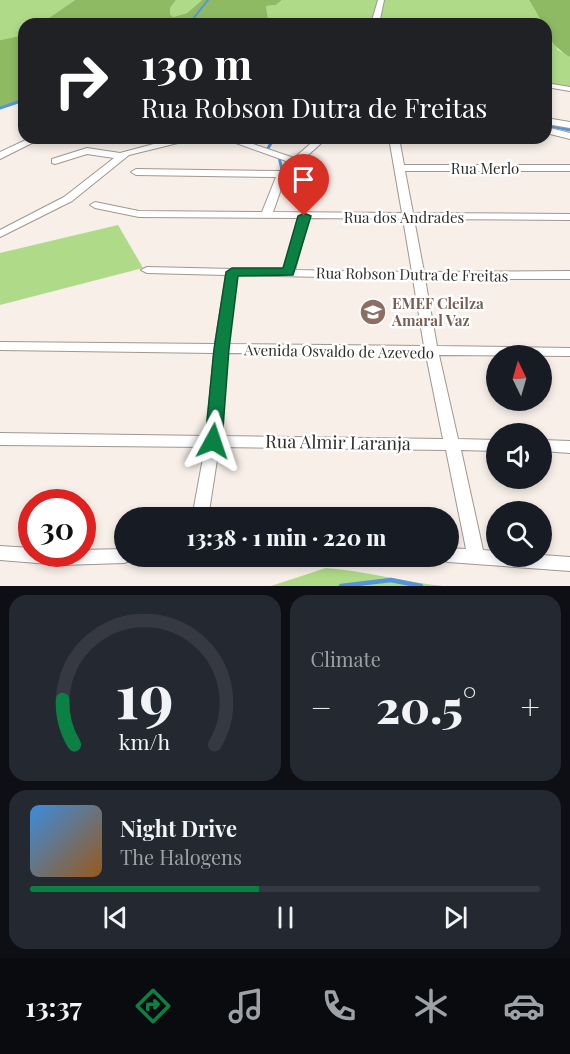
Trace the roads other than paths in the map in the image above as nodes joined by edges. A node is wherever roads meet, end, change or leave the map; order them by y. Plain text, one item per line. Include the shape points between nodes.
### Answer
1 (381, 0) edge
2 (376, 18) edge
3 (552, 86) edge
4 (570, 89) edge
5 (552, 122) edge
6 (570, 125) edge
7 (552, 132) edge
8 (570, 136) edge
9 (25, 144) edge
10 (165, 144) edge
11 (244, 144) edge
12 (316, 144) edge
13 (395, 144) edge
14 (0, 156) edge
15 (121, 156) junction
16 (55, 161) dead end
17 (297, 162) junction
18 (400, 168) junction
19 (570, 168) edge
20 (136, 172) dead end
21 (282, 174) junction
22 (95, 206) dead end
23 (266, 216) junction
24 (304, 216) junction
25 (408, 217) junction
26 (570, 217) edge
27 (0, 234) edge
28 (147, 270) dead end
29 (232, 272) junction
30 (289, 272) junction
31 (570, 275) edge
32 (418, 276) junction
33 (0, 346) edge
34 (221, 349) junction
35 (432, 352) junction
36 (570, 352) edge
37 (0, 439) edge
38 (213, 441) junction
39 (450, 444) junction
40 (486, 445) edge
41 (552, 446) edge
42 (570, 447) edge
43 (202, 507) edge
44 (0, 554) edge
45 (459, 555) edge
46 (114, 556) edge
47 (476, 556) junction
48 (570, 564) edge

1 - 2 street
3 - 4 street
5 - 6 street
7 - 8 street
9 - 14 street
10 - 15 street
11 - 17 street
12 - 17 street
13 - 18 street
15 - 16 street via 87,151
15 - 27 street via 68,199
17 - 21 street
18 - 19 street, Rua Merlo
18 - 25 street
20 - 21 street
21 - 23 street
22 - 23 street, Rua dos Andrades via 139,214
23 - 24 street, Rua dos Andrades
24 - 25 street, Rua dos Andrades
24 - 30 street
25 - 26 street, Rua dos Andrades
25 - 32 street
28 - 29 street, Rua Robson Dutra de Freitas
29 - 30 street, Rua Robson Dutra de Freitas
29 - 34 street
30 - 32 street, Rua Robson Dutra de Freitas
31 - 32 street, Rua Robson Dutra de Freitas
32 - 35 street
33 - 34 street, Avenida Osvaldo de Azevedo
34 - 35 street, Avenida Osvaldo de Azevedo
34 - 38 street
35 - 36 street, Avenida Osvaldo de Azevedo
35 - 39 street
37 - 38 street, Rua Almir Laranja
38 - 39 street, Rua Almir Laranja
38 - 43 street
39 - 40 street, Rua Almir Laranja
39 - 47 street
41 - 42 street
44 - 46 street
45 - 47 street
47 - 48 street

